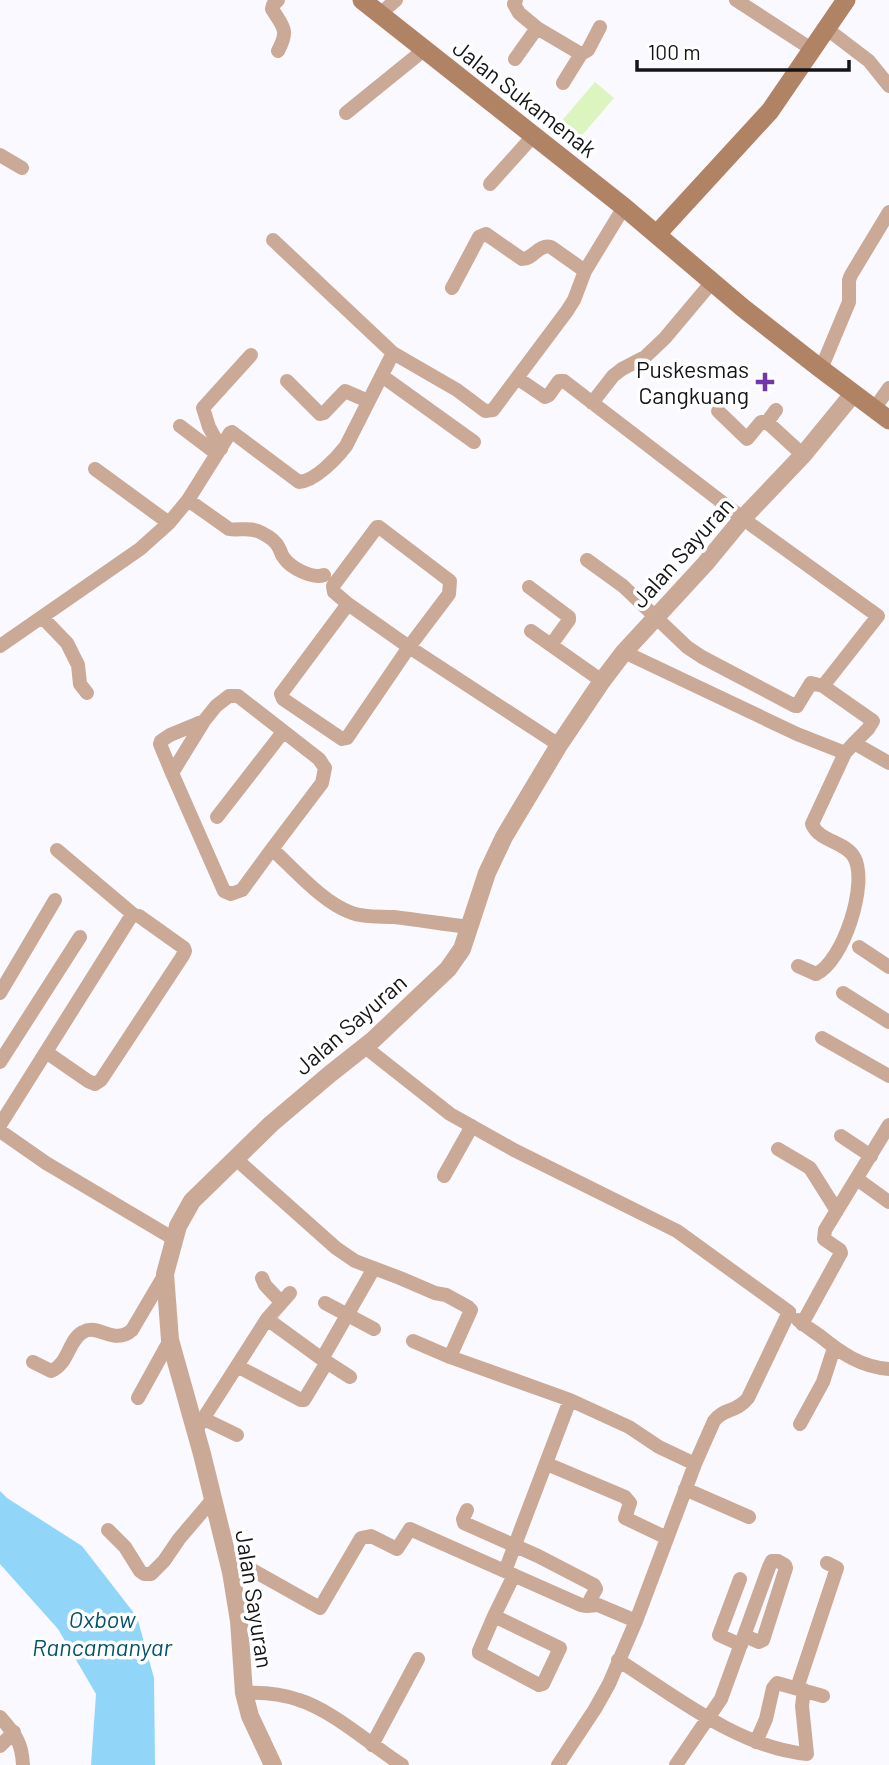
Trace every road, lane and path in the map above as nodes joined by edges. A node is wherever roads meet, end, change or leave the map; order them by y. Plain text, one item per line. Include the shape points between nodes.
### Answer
1 (278, 0) edge
2 (396, 0) edge
3 (516, 0) edge
4 (737, 0) edge
5 (846, 0) edge
6 (373, 5) edge
7 (537, 27) junction
8 (600, 27) dead end
9 (827, 29) junction
10 (425, 49) junction
11 (813, 50) junction
12 (278, 51) dead end
13 (581, 54) junction
14 (515, 59) dead end
15 (563, 83) dead end
16 (889, 86) edge
17 (346, 113) dead end
18 (534, 135) junction
19 (0, 155) edge
20 (22, 168) dead end
21 (490, 184) dead end
22 (624, 207) junction
23 (889, 212) edge
24 (657, 234) junction
25 (273, 240) dead end
26 (585, 271) junction
27 (712, 282) junction
28 (452, 288) dead end
29 (393, 352) junction
30 (251, 355) dead end
31 (821, 369) junction
32 (382, 376) junction
33 (517, 378) junction
34 (287, 381) dead end
35 (889, 388) edge
36 (853, 394) junction
37 (368, 401) junction
38 (592, 403) junction
39 (776, 410) dead end
40 (718, 411) dead end
41 (882, 414) edge
42 (767, 422) junction
43 (180, 426) dead end
44 (474, 442) dead end
45 (219, 452) junction
46 (803, 455) junction
47 (94, 469) dead end
48 (188, 500) junction
49 (743, 518) junction
50 (169, 523) junction
51 (587, 560) dead end
52 (324, 575) dead end
53 (529, 587) dead end
54 (348, 604) junction
55 (884, 613) edge
56 (42, 617) junction
57 (656, 617) junction
58 (531, 631) dead end
59 (551, 645) junction
60 (0, 646) edge
61 (409, 647) junction
62 (624, 652) junction
63 (602, 681) junction
64 (822, 686) junction
65 (87, 693) dead end
66 (204, 721) junction
67 (283, 732) junction
68 (559, 745) junction
69 (850, 748) junction
70 (889, 764) edge
71 (172, 773) junction
72 (217, 817) dead end
73 (272, 849) junction
74 (57, 850) dead end
75 (55, 900) dead end
76 (134, 915) junction
77 (469, 927) junction
78 (80, 937) dead end
79 (859, 947) dead end
80 (798, 966) dead end
81 (889, 967) edge
82 (0, 993) edge
83 (843, 993) dead end
84 (889, 1022) edge
85 (822, 1038) dead end
86 (365, 1047) junction
87 (46, 1052) junction
88 (0, 1062) edge
89 (889, 1076) edge
90 (0, 1125) edge
91 (889, 1125) edge
92 (472, 1126) junction
93 (0, 1130) edge
94 (841, 1136) dead end
95 (778, 1149) dead end
96 (871, 1156) junction
97 (236, 1158) junction
98 (444, 1176) dead end
99 (857, 1179) junction
100 (889, 1202) edge
101 (837, 1211) junction
102 (174, 1239) junction
103 (374, 1268) junction
104 (165, 1274) junction
105 (262, 1278) dead end
106 (325, 1303) dead end
107 (789, 1312) junction
108 (348, 1315) junction
109 (267, 1319) junction
110 (802, 1324) junction
111 (374, 1329) dead end
112 (170, 1340) junction
113 (413, 1341) dead end
114 (834, 1348) junction
115 (450, 1357) junction
116 (324, 1360) junction
117 (33, 1362) dead end
118 (237, 1366) junction
119 (889, 1369) edge
120 (350, 1377) dead end
121 (138, 1398) dead end
122 (570, 1400) junction
123 (200, 1424) junction
124 (800, 1424) dead end
125 (237, 1435) dead end
126 (547, 1464) junction
127 (695, 1464) junction
128 (685, 1489) junction
129 (213, 1499) junction
130 (467, 1510) dead end
131 (750, 1517) dead end
132 (108, 1530) dead end
133 (667, 1538) junction
134 (515, 1545) junction
135 (227, 1556) junction
136 (827, 1563) dead end
137 (510, 1573) junction
138 (740, 1578) dead end
139 (587, 1606) junction
140 (494, 1616) junction
141 (636, 1621) junction
142 (743, 1641) junction
143 (418, 1658) dead end
144 (618, 1660) junction
145 (801, 1689) junction
146 (244, 1693) junction
147 (822, 1696) dead end
148 (0, 1717) edge
149 (709, 1718) junction
150 (14, 1732) junction
151 (756, 1742) junction
152 (0, 1745) edge
153 (372, 1745) junction
154 (808, 1759) edge
155 (23, 1765) edge
156 (273, 1765) edge
157 (402, 1765) edge
158 (558, 1765) edge
159 (676, 1765) edge

1 - 12 street via 272,9 285,32
2 - 6 street
3 - 7 street via 519,13
4 - 11 street
5 - 9 main road
6 - 10 main road, Jalan Sukamenak
7 - 13 street
7 - 14 street
8 - 13 street
9 - 11 main road
9 - 16 street via 869,61
10 - 17 street
10 - 18 main road, Jalan Sukamenak
11 - 24 main road via 770,111
13 - 15 street
18 - 21 street
18 - 22 main road, Jalan Sukamenak
19 - 20 street
22 - 24 main road, Jalan Sukamenak
22 - 26 street
23 - 31 street via 851,275 849,302
24 - 27 main road, Jalan Sukamenak
25 - 29 street
26 - 28 street via 551,247 541,247 522,259 483,234
26 - 33 street via 574,300
27 - 31 main road, Jalan Sukamenak
27 - 38 street via 665,338 645,357 613,376
29 - 32 street
29 - 33 street via 488,412
30 - 45 street via 203,408
31 - 36 main road, Jalan Sukamenak
32 - 37 street
32 - 44 street
33 - 38 street via 547,397 564,381
34 - 37 street via 320,414 345,391
35 - 41 street
36 - 41 main road, Jalan Sukamenak
36 - 46 street, Jalan Sayuran
37 - 45 street via 336,459 306,481 299,482 232,432
38 - 49 street
39 - 42 street
40 - 42 street via 747,439 761,422
42 - 46 street
43 - 45 street
45 - 48 street
46 - 49 street, Jalan Sayuran
47 - 50 street
48 - 50 street
48 - 52 street via 229,529 259,531 275,542 285,561 307,573
49 - 55 street
49 - 57 street, Jalan Sayuran
50 - 56 street via 140,549
51 - 57 street
53 - 59 street via 569,617
54 - 61 street
54 - 61 street via 333,586 377,527 382,527 450,581 449,594
54 - 61 street via 281,694 283,699 344,740
55 - 64 street
56 - 60 street
56 - 65 street via 74,654 80,684
57 - 62 street, Jalan Sayuran
57 - 64 street via 702,657 795,706 811,683
58 - 59 street
59 - 63 street
61 - 68 street
62 - 63 street, Jalan Sayuran
62 - 69 street via 796,734
63 - 68 street, Jalan Sayuran
64 - 69 street via 873,721
66 - 67 street via 229,696 238,696
66 - 71 street
66 - 71 street via 161,741
67 - 72 street
67 - 73 street via 326,768 321,783
68 - 77 street, Jalan Sayuran via 493,859
69 - 70 street
69 - 80 street via 812,824 855,858 856,905 831,962 816,974
71 - 73 street via 224,891 242,890
73 - 77 street via 320,892 353,913
74 - 76 street
75 - 82 street
76 - 87 street
76 - 87 street via 185,951 101,1080 88,1082
77 - 86 street, Jalan Sayuran via 462,949 448,969
78 - 88 street
79 - 81 street
83 - 84 street
85 - 89 street
86 - 92 street
86 - 97 street, Jalan Sayuran
87 - 90 street
91 - 96 street
92 - 98 street
92 - 107 street via 677,1231
93 - 102 street via 46,1163
94 - 96 street
95 - 101 street via 810,1168
96 - 99 street
97 - 102 street, Jalan Sayuran via 192,1201
97 - 103 street via 336,1248
99 - 100 street
99 - 101 street
101 - 110 street via 824,1239 841,1254
102 - 104 street, Jalan Sayuran
103 - 108 street
103 - 115 street via 446,1295 471,1310
104 - 112 street, Jalan Sayuran
104 - 117 street via 127,1334 118,1337 87,1330 79,1334 59,1368 51,1371
105 - 109 street via 285,1297
106 - 108 street
107 - 110 street
107 - 127 street via 748,1398 740,1407 718,1415
108 - 111 street
108 - 116 street
109 - 116 street
109 - 118 street
110 - 114 street
112 - 121 street
112 - 123 street, Jalan Sayuran
113 - 115 street
114 - 119 street via 859,1363
114 - 124 street via 823,1382
115 - 122 street
116 - 118 street via 304,1400
116 - 120 street
118 - 123 street
122 - 126 street
122 - 127 street
123 - 125 street
123 - 129 street, Jalan Sayuran
126 - 133 street via 625,1497 630,1503 625,1518
126 - 134 street
127 - 128 street
128 - 131 street
128 - 133 street
129 - 132 street via 150,1574 140,1571 125,1546
129 - 135 street, Jalan Sayuran
130 - 134 street via 464,1523
133 - 141 street
134 - 137 street
134 - 139 street via 594,1586
135 - 137 street via 318,1608 366,1536 397,1549 410,1530
135 - 146 street, Jalan Sayuran via 239,1620
136 - 145 street via 837,1568
137 - 139 street
137 - 140 street
138 - 142 street via 719,1635
139 - 141 street via 598,1605
140 - 140 street via 560,1648 543,1684 480,1653
141 - 144 street
142 - 142 street via 772,1561 785,1565 763,1640
142 - 149 street
143 - 153 street
144 - 149 street
144 - 158 street via 596,1709
145 - 147 street
145 - 151 street via 775,1684
145 - 154 street
146 - 153 street via 300,1700
146 - 156 street, Jalan Sayuran
148 - 150 street
149 - 151 street
149 - 159 street
150 - 152 street
150 - 155 street
151 - 154 street
153 - 157 street

